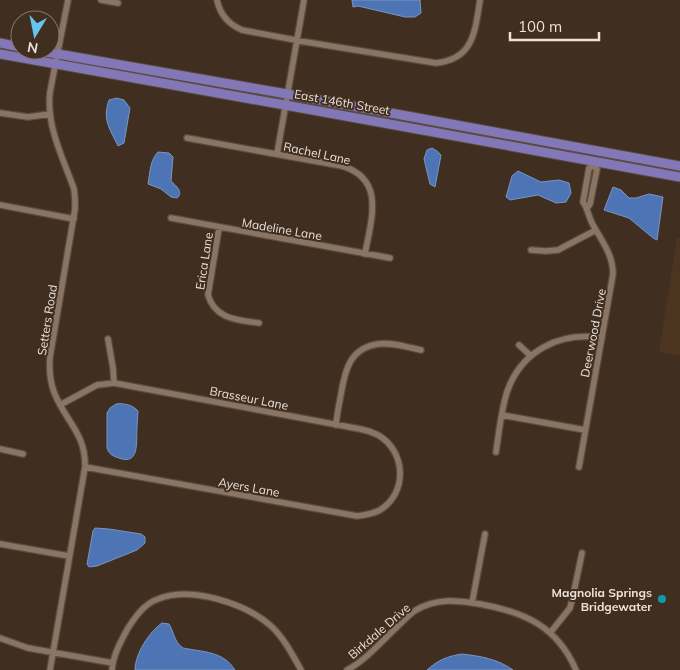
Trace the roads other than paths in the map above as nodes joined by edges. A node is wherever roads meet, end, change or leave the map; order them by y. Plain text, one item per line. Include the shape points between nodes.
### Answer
1 (68, 0) edge
2 (101, 0) edge
3 (217, 0) edge
4 (304, 0) edge
5 (480, 0) edge
6 (118, 3) dead end
7 (297, 40) junction
8 (60, 43) edge
9 (57, 60) edge
10 (60, 60) edge
11 (286, 99) junction
12 (0, 113) edge
13 (50, 114) junction
14 (187, 138) dead end
15 (597, 151) junction
16 (277, 154) junction
17 (594, 163) junction
18 (680, 166) edge
19 (680, 177) edge
20 (0, 205) edge
21 (171, 218) dead end
22 (74, 219) junction
23 (219, 228) junction
24 (596, 230) junction
25 (531, 250) dead end
26 (365, 254) junction
27 (390, 258) dead end
28 (259, 323) dead end
29 (602, 338) junction
30 (108, 339) dead end
31 (519, 345) dead end
32 (421, 350) dead end
33 (531, 356) junction
34 (114, 382) junction
35 (60, 405) junction
36 (502, 415) junction
37 (336, 425) junction
38 (585, 430) junction
39 (0, 449) edge
40 (496, 452) dead end
41 (23, 454) dead end
42 (578, 466) dead end
43 (86, 467) junction
44 (397, 488) joint
45 (485, 534) dead end
46 (0, 544) edge
47 (582, 553) dead end
48 (69, 556) junction
49 (472, 603) junction
50 (550, 633) junction
51 (0, 638) edge
52 (53, 653) junction
53 (112, 663) junction
54 (50, 670) edge
55 (112, 670) edge
56 (301, 670) edge
57 (347, 670) edge
58 (576, 670) edge

1 - 8 street, Setters Road
2 - 6 street
3 - 7 street via 221,13 234,27
4 - 7 street
5 - 7 street via 471,41 462,53 442,62
7 - 11 street
9 - 13 street, Setters Road via 49,100
10 - 11 main road, East 146th Street
11 - 15 main road, East 146th Street
11 - 16 street
11 - 17 main road, East 146th Street
12 - 13 street via 28,117
13 - 22 street, Setters Road via 74,189
14 - 16 street, Rachel Lane
15 - 17 street, Deerwood Drive
15 - 18 main road, East 146th Street
16 - 26 street, Rachel Lane via 350,168 363,179 371,192 373,205
17 - 19 main road, East 146th Street
17 - 24 street, Deerwood Drive via 597,169 588,208
20 - 22 street
21 - 23 street, Madeline Lane
22 - 35 street, Setters Road via 50,366 53,391
23 - 26 street, Madeline Lane
23 - 28 street, Erica Lane via 208,294 210,301 224,316
24 - 25 street via 558,250
24 - 29 street, Deerwood Drive via 610,255 613,269
26 - 27 street, Madeline Lane
29 - 33 street via 569,338 548,345
29 - 38 street, Deerwood Drive
30 - 34 street
31 - 33 street
32 - 37 street via 377,344 356,354 345,374
33 - 36 street via 513,378
34 - 35 street, Brasseur Lane via 97,385
34 - 37 street, Brasseur Lane
35 - 43 street, Setters Road via 81,439
36 - 38 street
36 - 40 street
37 - 44 street, Brasseur Lane via 371,431 386,441 398,460 400,475
38 - 42 street, Deerwood Drive
39 - 41 street
43 - 44 street, Ayers Lane via 357,516 380,510
43 - 48 street, Setters Road
45 - 49 street
46 - 48 street
47 - 50 street via 570,608
48 - 52 street, Setters Road
49 - 50 street, Birkdale Drive via 515,613
49 - 57 street, Birkdale Drive via 445,601 415,611
50 - 58 street, Birkdale Drive via 563,647
51 - 52 street
52 - 53 street
52 - 54 street, Setters Road
53 - 55 street
53 - 56 street via 123,636 143,609 157,599 184,594 221,600 251,611 272,626

